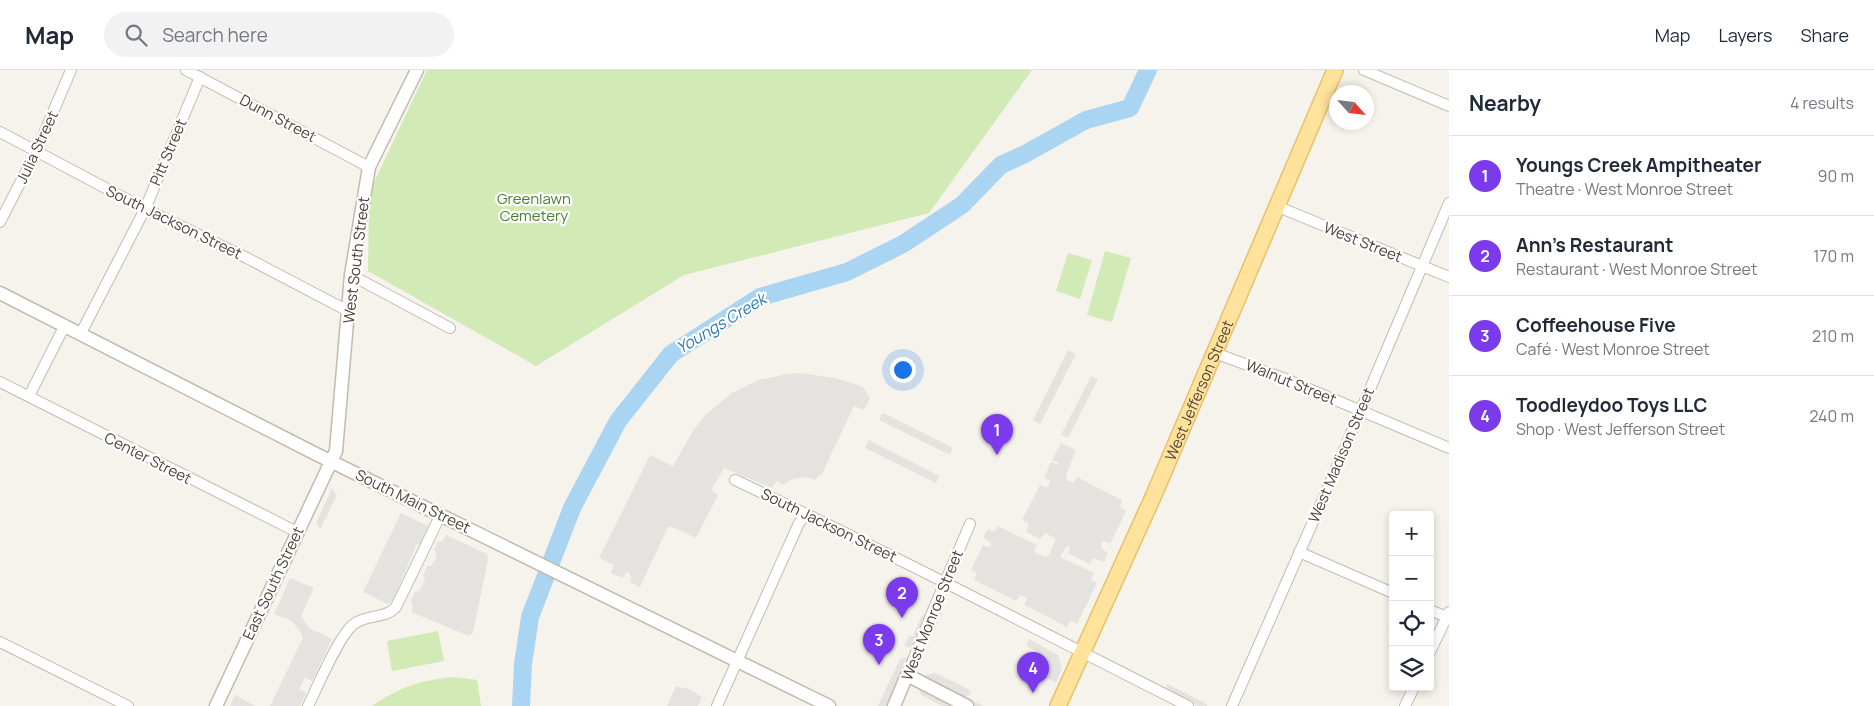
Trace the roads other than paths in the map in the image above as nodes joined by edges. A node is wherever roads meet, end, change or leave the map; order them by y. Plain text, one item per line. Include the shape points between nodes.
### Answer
1 (71, 70) edge
2 (186, 70) edge
3 (417, 70) edge
4 (1335, 70) edge
5 (1364, 70) edge
6 (200, 77) junction
7 (1449, 106) edge
8 (0, 132) edge
9 (36, 152) junction
10 (369, 166) junction
11 (1449, 203) edge
12 (1276, 206) junction
13 (145, 209) junction
14 (0, 222) edge
15 (1422, 266) junction
16 (351, 276) junction
17 (1449, 277) edge
18 (0, 293) edge
19 (348, 311) junction
20 (65, 325) junction
21 (450, 328) dead end
22 (82, 333) junction
23 (1215, 353) junction
24 (0, 382) edge
25 (29, 396) junction
26 (1360, 411) junction
27 (1449, 448) edge
28 (332, 461) junction
29 (735, 480) dead end
30 (441, 514) junction
31 (808, 514) junction
32 (970, 524) dead end
33 (297, 532) junction
34 (1299, 552) junction
35 (945, 583) junction
36 (1389, 592) edge
37 (1434, 611) edge
38 (1448, 616) edge
39 (0, 642) edge
40 (1433, 646) edge
41 (1083, 651) junction
42 (737, 660) junction
43 (908, 676) junction
44 (1412, 691) edge
45 (128, 706) edge
46 (216, 706) edge
47 (308, 706) edge
48 (716, 706) edge
49 (829, 706) edge
50 (894, 706) edge
51 (967, 706) edge
52 (1058, 706) edge
53 (1188, 706) edge
54 (1232, 706) edge
55 (1406, 706) edge

1 - 9 street, Julia Street
2 - 6 street, Dunn Street
3 - 10 street, West South Street
4 - 12 main road, West Jefferson Street
5 - 7 street
6 - 10 street, Dunn Street
6 - 13 street, Pitt Street
8 - 9 street, South Jackson Street
9 - 13 street, South Jackson Street
9 - 14 street, Julia Street
10 - 16 street, West South Street
11 - 15 street, West Madison Street
12 - 15 street, West Street
12 - 23 main road, West Jefferson Street
13 - 19 street, South Jackson Street
13 - 22 street, Pitt Street
15 - 17 street, West Street
15 - 26 street, West Madison Street
16 - 19 street, West South Street
16 - 21 street
18 - 20 street, South Main Street
19 - 28 street, West South Street via 337,445
20 - 22 street, South Main Street
20 - 25 street
22 - 28 street, South Main Street
23 - 26 street, Walnut Street
23 - 41 main road, West Jefferson Street
24 - 25 street, Center Street
25 - 33 street, Center Street
26 - 27 street, Walnut Street
26 - 34 street, West Madison Street
28 - 30 street, South Main Street
28 - 33 street, East South Street
29 - 31 street, South Jackson Street
30 - 42 street, South Main Street
30 - 47 street via 396,607 392,612 354,623 344,634
31 - 35 street, South Jackson Street
31 - 42 street via 799,523
32 - 35 street, West Monroe Street
33 - 46 street, East South Street
34 - 36 street
34 - 54 street, West Madison Street
35 - 41 street, South Jackson Street
35 - 43 street, West Monroe Street
37 - 38 street
38 - 40 street
39 - 45 street
41 - 52 main road, West Jefferson Street
41 - 53 street, South Jackson Street
42 - 48 street
42 - 49 street, South Main Street
43 - 50 street, West Monroe Street
43 - 51 street
44 - 55 street

